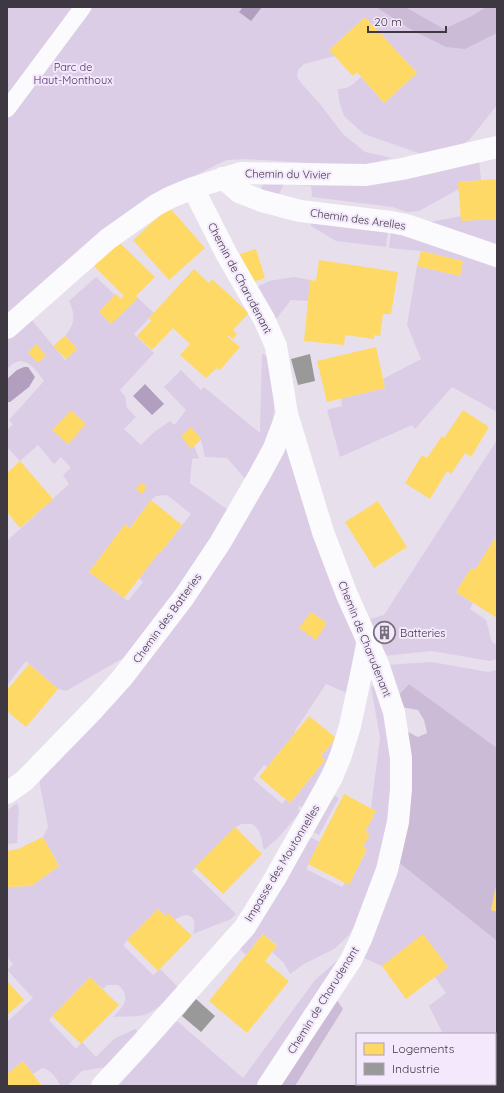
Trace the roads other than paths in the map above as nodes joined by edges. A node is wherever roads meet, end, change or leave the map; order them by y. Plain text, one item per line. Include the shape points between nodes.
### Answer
1 (83, 7) edge
2 (7, 110) edge
3 (497, 147) edge
4 (223, 178) junction
5 (193, 188) junction
6 (497, 256) edge
7 (7, 328) edge
8 (287, 414) junction
9 (368, 642) junction
10 (7, 793) edge
11 (102, 1086) edge
12 (268, 1086) edge

1 - 2 street
3 - 4 street, Chemin du Vivier via 366,175 241,173
4 - 5 street, Chemin du Vivier
4 - 6 street, Chemin des Arelles via 239,192 262,202 406,225
5 - 7 street, Chemin du Vivier via 156,205 108,238
5 - 8 street, Chemin de Charudenant via 276,346
8 - 9 street, Chemin de Charudenant via 323,532
8 - 10 street, Chemin des Batteries via 274,448 260,474 220,543 184,597 122,678 24,782
9 - 11 street, Impasse des Moutonnelles via 350,726 339,760 274,880 245,927
9 - 12 street, Chemin de Charudenant via 394,712 401,758 398,822 387,870 351,960

